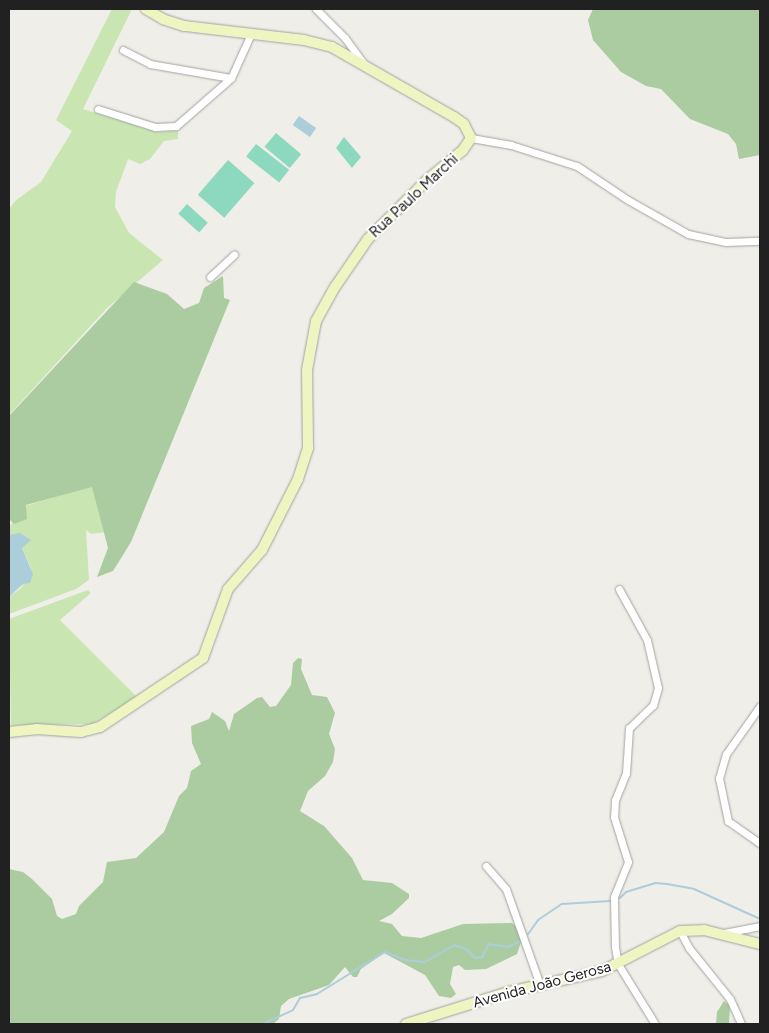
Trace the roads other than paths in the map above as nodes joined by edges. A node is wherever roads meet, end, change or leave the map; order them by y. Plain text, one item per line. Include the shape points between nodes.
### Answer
1 (146, 9) edge
2 (316, 9) edge
3 (250, 36) junction
4 (123, 50) dead end
5 (365, 65) junction
6 (231, 78) junction
7 (98, 109) dead end
8 (471, 138) junction
9 (760, 241) edge
10 (234, 255) dead end
11 (210, 277) dead end
12 (619, 589) dead end
13 (760, 706) edge
14 (9, 732) edge
15 (760, 843) edge
16 (486, 866) dead end
17 (760, 926) edge
18 (680, 931) junction
19 (719, 934) junction
20 (760, 944) edge
21 (618, 964) junction
22 (540, 984) junction
23 (406, 1024) edge
24 (655, 1024) edge
25 (741, 1024) edge

1 - 3 street via 175,24
2 - 5 street via 345,38
3 - 5 street via 316,43 347,54
3 - 6 street
4 - 6 street via 150,64
5 - 8 street via 371,72 454,117 464,124
6 - 7 street via 176,126 155,127
8 - 9 street via 511,145 577,166 688,234 726,242
8 - 14 street, Rua Paulo Marchi via 463,150 428,179 368,239 319,315 309,346 308,448 298,479 262,550 228,589 203,658 100,727 82,732 36,729
10 - 11 street
12 - 21 street via 647,640 658,688 652,705 629,728 626,773 615,800 614,817 628,862 614,897
13 - 15 street via 729,748 719,778 728,821
16 - 22 street via 506,889
17 - 19 street
18 - 19 street, Avenida João Gerosa
18 - 21 street, Avenida João Gerosa via 650,944
18 - 25 street via 689,948 730,999
19 - 20 street, Avenida João Gerosa
21 - 22 street, Avenida João Gerosa via 583,977
21 - 24 street
22 - 23 street, Avenida João Gerosa

